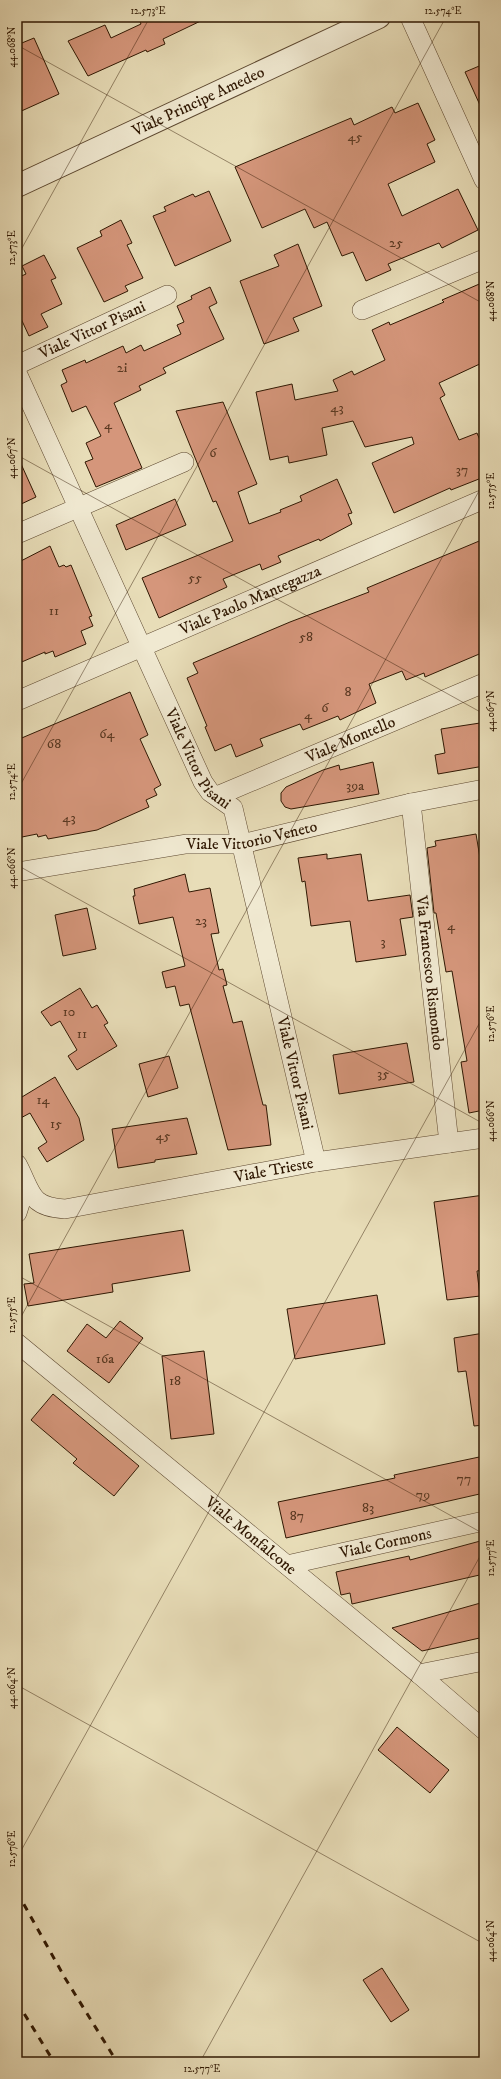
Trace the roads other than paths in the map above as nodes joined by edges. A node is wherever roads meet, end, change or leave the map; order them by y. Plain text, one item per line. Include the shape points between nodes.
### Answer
1 (379, 17) edge
2 (410, 17) edge
3 (484, 180) edge
4 (17, 186) edge
5 (484, 259) edge
6 (167, 294) dead end
7 (362, 310) dead end
8 (17, 365) edge
9 (17, 373) edge
10 (184, 462) dead end
11 (484, 499) edge
12 (77, 507) junction
13 (17, 534) edge
14 (142, 648) junction
15 (484, 683) edge
16 (17, 702) edge
17 (484, 789) edge
18 (217, 796) junction
19 (411, 803) junction
20 (242, 844) junction
21 (17, 872) edge
22 (484, 1138) edge
23 (449, 1143) junction
24 (316, 1162) junction
25 (18, 1166) edge
26 (17, 1213) edge
27 (17, 1343) edge
28 (484, 1521) edge
29 (287, 1565) junction
30 (484, 1661) edge
31 (419, 1674) junction
32 (484, 1730) edge

1 - 4 street, Viale Principe Amedeo
2 - 3 street
5 - 7 street
6 - 8 street, Viale Vittor Pisani
9 - 12 street, Viale Vittor Pisani
10 - 12 street
11 - 14 street, Viale Paolo Mantegazza
12 - 13 street
12 - 14 street, Viale Vittor Pisani
14 - 16 street, Viale Paolo Mantegazza
14 - 18 street, Viale Vittor Pisani via 203,782 210,792
15 - 18 street, Viale Montello
17 - 19 street, Viale Vittorio Veneto
18 - 20 street, Viale Vittor Pisani via 233,808
19 - 20 street, Viale Vittorio Veneto
19 - 23 street, Via Francesco Rismondo
20 - 21 street, Viale Vittorio Veneto via 186,844
20 - 24 street, Viale Vittor Pisani
22 - 23 street, Viale Trieste
23 - 24 street, Viale Trieste
24 - 25 street, Viale Trieste via 65,1209 48,1208 34,1198
25 - 26 street via 23,1194
27 - 29 street, Viale Monfalcone
28 - 29 street, Viale Cormons
29 - 31 street, Viale Monfalcone
30 - 31 street
31 - 32 street, Viale Monfalcone

